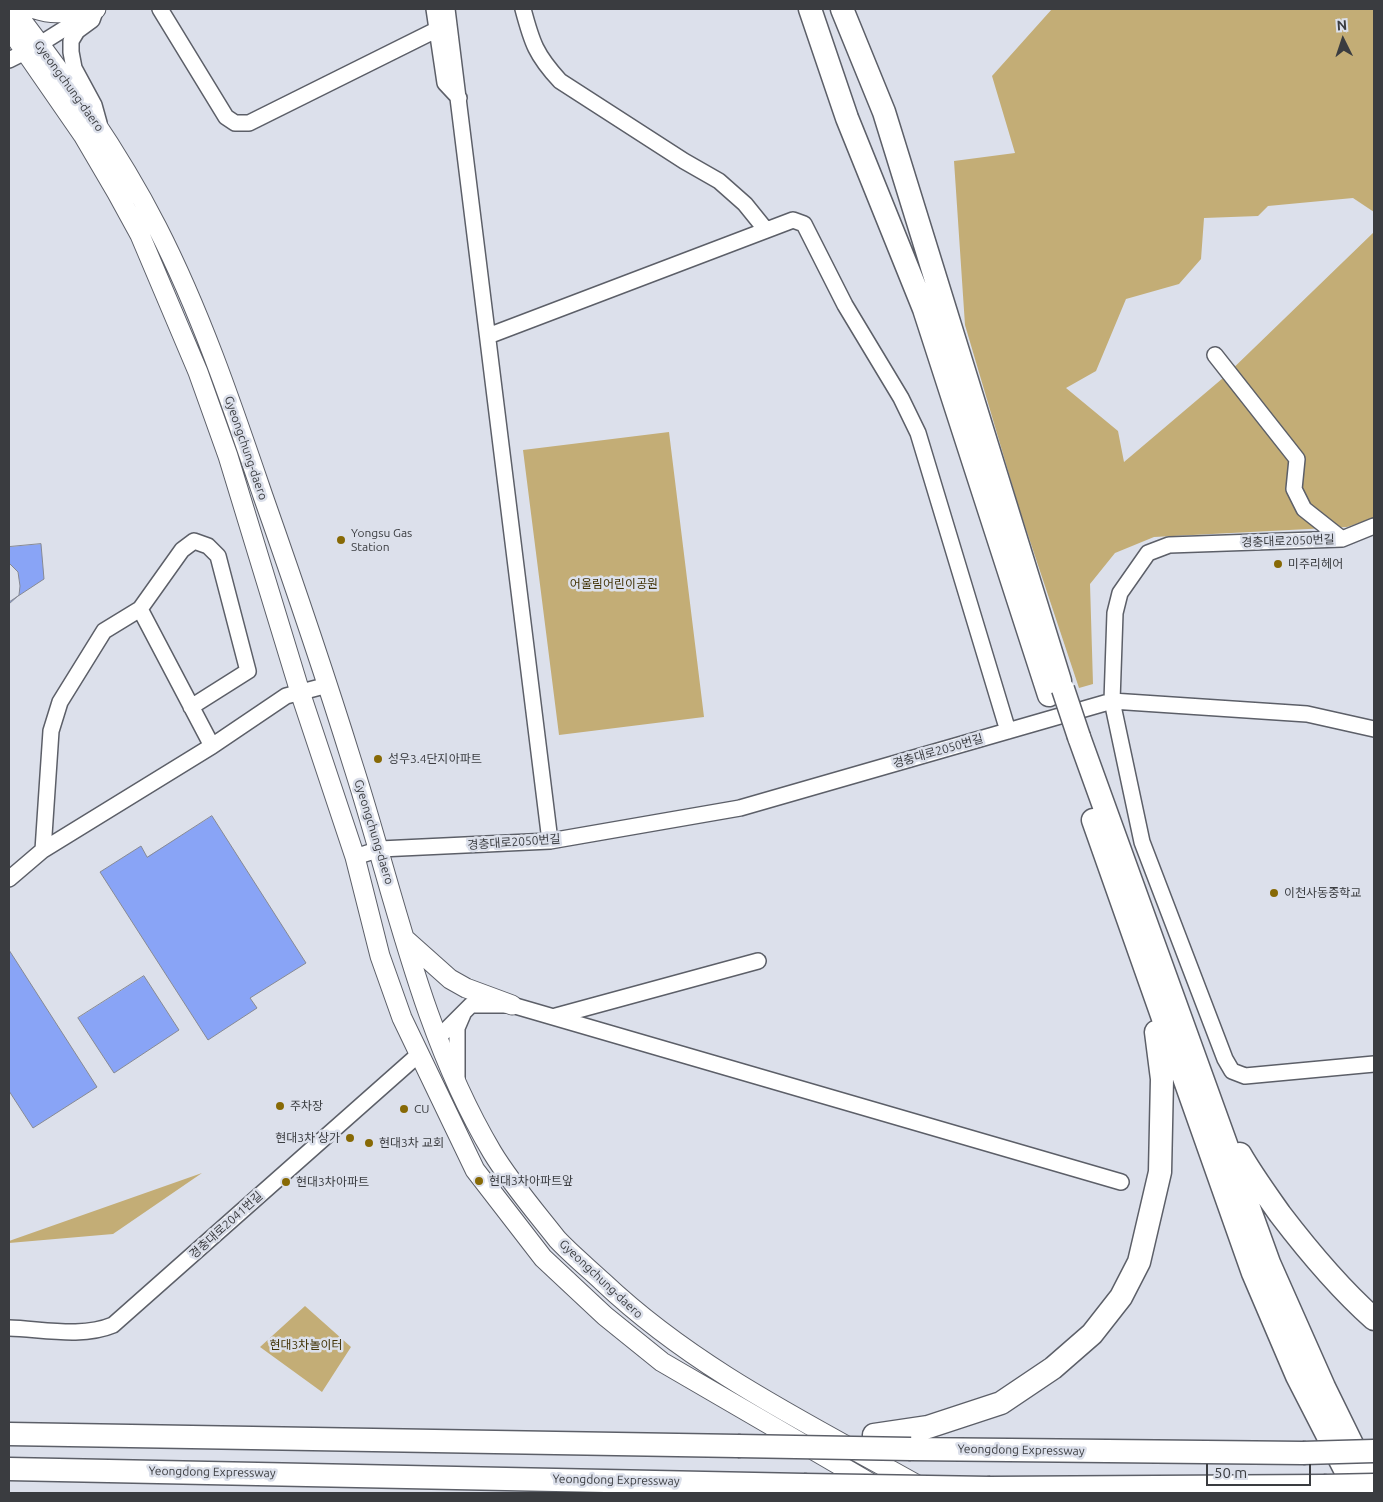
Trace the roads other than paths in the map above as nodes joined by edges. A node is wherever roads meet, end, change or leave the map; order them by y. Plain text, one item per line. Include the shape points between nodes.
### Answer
1 (13, 9) edge
2 (35, 9) edge
3 (96, 9) edge
4 (160, 9) edge
5 (434, 9) edge
6 (447, 9) edge
7 (523, 9) edge
8 (810, 9) edge
9 (842, 9) edge
10 (9, 28) edge
11 (438, 29) junction
12 (33, 48) junction
13 (9, 60) edge
14 (459, 98) junction
15 (100, 127) junction
16 (766, 230) junction
17 (488, 336) junction
18 (1215, 355) dead end
19 (1374, 526) edge
20 (1342, 539) junction
21 (140, 608) junction
22 (328, 685) junction
23 (300, 692) junction
24 (1056, 692) junction
25 (1112, 701) junction
26 (191, 707) junction
27 (1374, 730) edge
28 (1008, 731) junction
29 (1072, 739) junction
30 (212, 746) junction
31 (550, 841) junction
32 (380, 849) junction
33 (43, 850) junction
34 (355, 857) junction
35 (9, 879) edge
36 (404, 938) junction
37 (758, 961) dead end
38 (1147, 976) junction
39 (512, 1005) junction
40 (464, 1011) junction
41 (555, 1016) junction
42 (438, 1038) junction
43 (418, 1055) junction
44 (1195, 1059) junction
45 (1374, 1064) edge
46 (457, 1081) junction
47 (1121, 1182) dead end
48 (1374, 1319) edge
49 (9, 1328) edge
50 (9, 1434) edge
51 (772, 1446) junction
52 (1374, 1452) edge
53 (9, 1469) edge
54 (1374, 1485) edge
55 (1374, 1489) edge
56 (889, 1493) edge
57 (932, 1493) edge
58 (1357, 1493) edge

1 - 12 main road, Gyeongchung-daero
2 - 3 main road via 57,14
3 - 12 street
3 - 15 street via 92,20 70,41 70,52 74,68 94,105
4 - 11 street via 226,117 236,122 250,122
5 - 11 street
6 - 14 street
7 - 16 street via 532,44 543,63 560,81 719,181 745,204
8 - 24 highway via 847,118 924,309
9 - 24 highway via 884,112
10 - 12 main road, Gyeongchung-daero
11 - 14 street via 445,83
12 - 13 street
12 - 15 main road, Gyeongchung-daero
12 - 23 main road, Gyeongchung-daero via 140,235 170,304 228,456
14 - 17 street
15 - 22 main road, Gyeongchung-daero via 158,229 217,365
16 - 17 street
16 - 28 street via 793,220 804,224 845,305 901,398 918,433
17 - 31 street
18 - 20 street via 1297,459 1294,488 1304,509
19 - 20 street, 경충대로2050번길
20 - 25 street, 경충대로2050번길 via 1169,545 1148,553 1120,593 1115,612
21 - 26 street
21 - 26 street via 182,550 194,541 208,546 218,556 248,671
21 - 33 street via 104,631 60,702 51,731
22 - 23 street
22 - 32 main road, Gyeongchung-daero
23 - 30 street via 286,696
23 - 34 main road, Gyeongchung-daero
24 - 29 highway
25 - 27 street via 1307,714
25 - 28 street, 경충대로2050번길
25 - 45 street via 1142,842 1232,1071 1245,1076
26 - 30 street
28 - 31 street, 경충대로2050번길 via 740,808
29 - 38 highway
29 - 44 highway
30 - 33 street
31 - 32 street, 경충대로2050번길
32 - 34 street, 경충대로2050번길
32 - 36 main road, Gyeongchung-daero
33 - 35 street
34 - 43 main road, Gyeongchung-daero via 380,956
36 - 39 main road via 450,979
36 - 42 main road, Gyeongchung-daero
37 - 41 street
38 - 51 highway, bridge via 1162,1079 1160,1172 1139,1262 1121,1297 1092,1334 1054,1368 1001,1402 928,1427
38 - 58 highway via 1253,1272 1297,1376
39 - 40 street via 471,1005
39 - 41 street
40 - 42 street
40 - 46 street via 457,1028
41 - 47 street
42 - 43 main road
42 - 46 main road, Gyeongchung-daero
43 - 49 street, 경충대로2041번길 via 113,1325 87,1331
43 - 56 main road, Gyeongchung-daero via 475,1170 543,1258 605,1316 662,1362
44 - 48 highway via 1253,1178 1308,1252
44 - 55 highway via 1269,1263
46 - 57 main road, Gyeongchung-daero via 493,1154 522,1193 561,1243 622,1300 680,1347 750,1391
50 - 51 highway, Yeongdong Expressway, bridge
51 - 52 highway, Yeongdong Expressway, bridge
53 - 54 highway, Yeongdong Expressway, bridge via 990,1488

